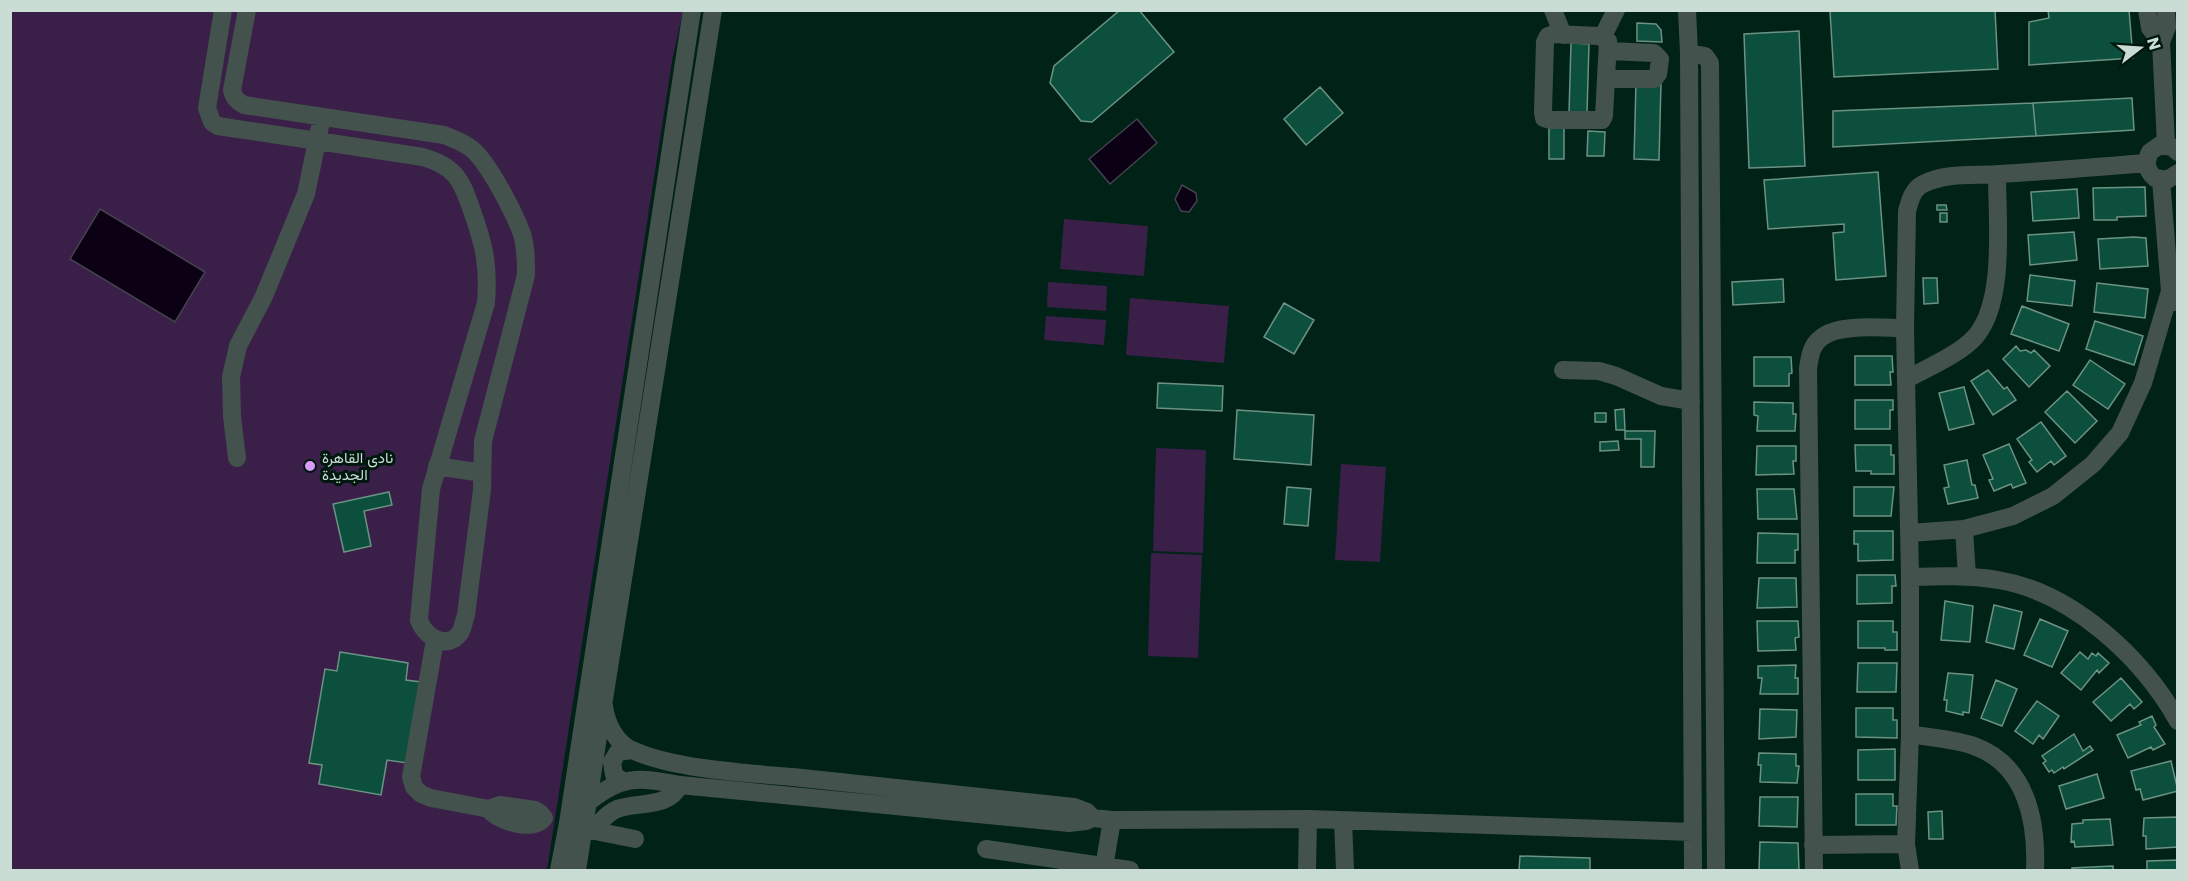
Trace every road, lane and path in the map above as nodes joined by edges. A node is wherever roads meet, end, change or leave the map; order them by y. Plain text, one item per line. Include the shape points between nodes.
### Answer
1 (692, 10) edge
2 (713, 10) edge
3 (1553, 10) edge
4 (1616, 10) edge
5 (1687, 10) edge
6 (2147, 10) edge
7 (2166, 10) edge
8 (218, 12) edge
9 (246, 15) edge
10 (1563, 34) junction
11 (2161, 42) junction
12 (1606, 44) junction
13 (1689, 54) junction
14 (2170, 68) edge
15 (1607, 78) junction
16 (322, 117) junction
17 (318, 142) junction
18 (2172, 148) edge
19 (2146, 163) junction
20 (1997, 174) junction
21 (2169, 176) edge
22 (2170, 291) junction
23 (2178, 309) edge
24 (1905, 328) junction
25 (1563, 369) dead end
26 (1907, 379) junction
27 (1691, 401) junction
28 (237, 458) dead end
29 (437, 466) junction
30 (482, 473) junction
31 (1964, 529) junction
32 (1910, 533) junction
33 (1967, 576) junction
34 (1910, 577) junction
35 (435, 640) junction
36 (604, 696) junction
37 (2178, 721) edge
38 (1910, 734) junction
39 (631, 750) junction
40 (624, 782) junction
41 (680, 785) junction
42 (586, 804) junction
43 (1093, 818) junction
44 (1308, 819) junction
45 (1112, 820) junction
46 (1343, 821) junction
47 (581, 827) junction
48 (1693, 832) junction
49 (635, 839) dead end
50 (1906, 844) junction
51 (1813, 845) junction
52 (986, 849) dead end
53 (1104, 867) junction
54 (559, 870) edge
55 (577, 870) edge
56 (1130, 870) edge
57 (1307, 870) edge
58 (1345, 870) edge
59 (1693, 870) edge
60 (1716, 870) edge
61 (1814, 870) edge
62 (1910, 870) edge
63 (2036, 870) edge

1 - 47 street
2 - 36 street
3 - 10 street
4 - 12 street
5 - 13 street
6 - 11 street via 2150,28
7 - 11 street via 2167,27
8 - 9 street
8 - 17 street via 207,108 212,122 225,129
9 - 16 street via 234,97 244,105
10 - 12 street
10 - 15 street via 1551,34 1545,42 1544,118 1602,120
11 - 14 street
12 - 15 street
12 - 15 street via 1654,53 1660,59 1654,79
13 - 27 street
13 - 60 street via 1705,56 1710,63
14 - 18 street
16 - 17 street
16 - 30 street via 458,140 482,159 514,216 522,235 526,275 483,441
17 - 28 street via 306,194 264,296 238,346 231,377
17 - 29 street via 435,161 455,176 484,243 486,303
18 - 19 street via 2160,145 2150,152
19 - 20 street
19 - 21 street via 2151,174
20 - 24 street via 1938,178 1920,185 1912,194 1905,227
20 - 26 street via 1997,261 1990,309 1974,338
21 - 22 street
22 - 23 street
22 - 31 street via 2143,383 2120,433 2093,465 2053,496 2013,516
24 - 26 street
24 - 51 street via 1834,330 1820,338 1810,352
25 - 27 street via 1599,371 1661,396
26 - 32 street
27 - 48 street
29 - 30 street
29 - 35 street via 428,512 418,620 422,631
30 - 35 street via 466,615 455,638
31 - 32 street
31 - 33 street
32 - 34 street
33 - 34 street
33 - 37 street via 2000,580 2049,596 2093,624 2132,659
34 - 38 street
35 - 47 street via 411,777 414,787 421,794 489,809 498,818 532,825 544,818
36 - 39 street via 607,721
36 - 42 street
38 - 50 street
38 - 63 street via 1972,745 1998,759 2017,782 2030,809 2035,828
39 - 40 street via 618,752 612,762 614,775
39 - 43 street via 667,761 741,772 1074,807
40 - 41 street via 647,779
40 - 42 street via 604,790
41 - 43 street via 1069,823
41 - 47 street via 666,800 614,811
42 - 47 street
43 - 45 street
44 - 45 street
44 - 46 street
44 - 57 street
45 - 53 street
46 - 48 street
46 - 58 street
47 - 49 street
47 - 54 street
47 - 55 street
48 - 59 street
50 - 51 street
50 - 62 street
51 - 61 street
52 - 53 street
53 - 56 street

